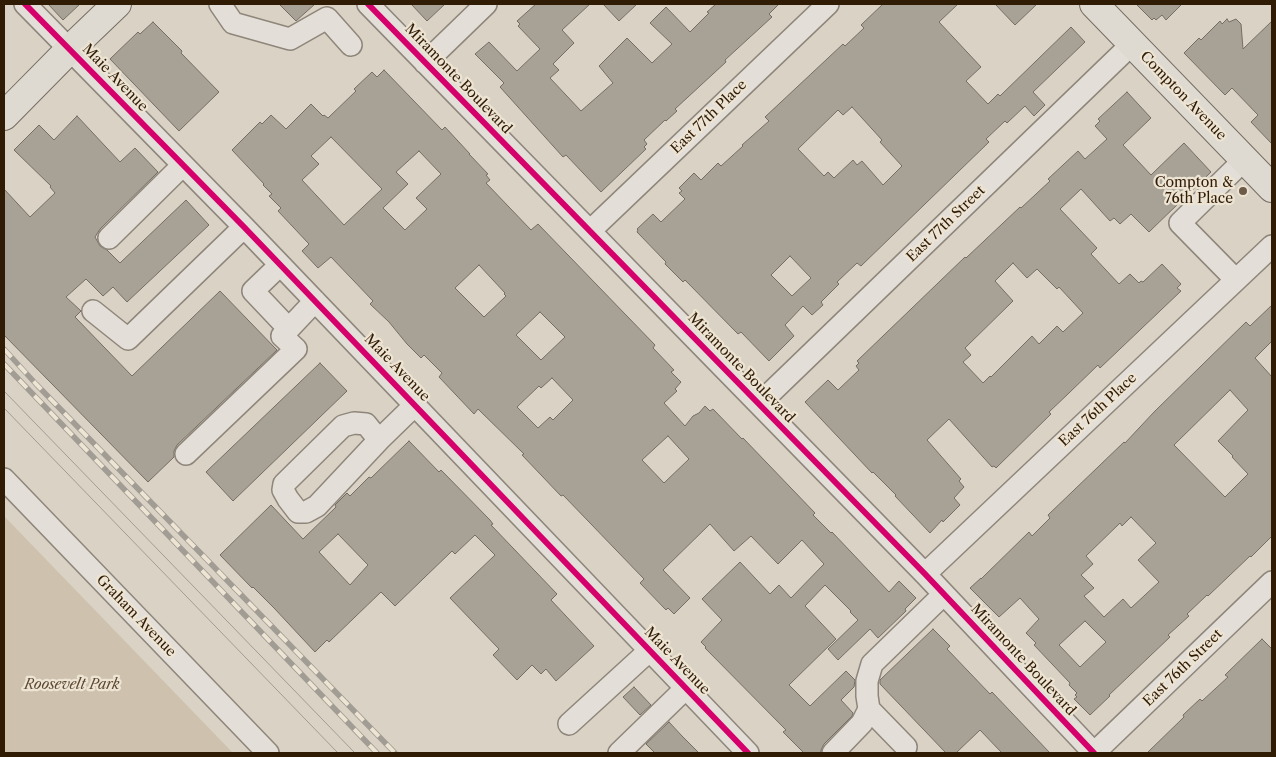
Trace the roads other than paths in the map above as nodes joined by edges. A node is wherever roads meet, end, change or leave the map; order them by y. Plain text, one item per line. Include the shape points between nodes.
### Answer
1 (25, 4) edge
2 (117, 4) edge
3 (220, 4) edge
4 (368, 4) edge
5 (486, 4) edge
6 (828, 4) edge
7 (1094, 4) edge
8 (1132, 43) junction
9 (351, 45) dead end
10 (70, 49) junction
11 (425, 63) junction
12 (4, 116) edge
13 (1245, 159) junction
14 (183, 165) junction
15 (1272, 188) edge
16 (244, 227) junction
17 (590, 231) junction
18 (109, 238) dead end
19 (1272, 246) edge
20 (280, 265) junction
21 (1236, 280) junction
22 (315, 301) junction
23 (93, 311) dead end
24 (288, 329) junction
25 (759, 404) junction
26 (415, 405) junction
27 (380, 440) junction
28 (186, 454) dead end
29 (4, 479) edge
30 (925, 574) junction
31 (1272, 582) edge
32 (944, 594) junction
33 (650, 650) junction
34 (686, 688) junction
35 (869, 709) junction
36 (569, 724) dead end
37 (906, 747) dead end
38 (268, 753) edge
39 (619, 753) edge
40 (748, 753) edge
41 (833, 753) edge
42 (1094, 753) edge

1 - 10 street, Maie Avenue
2 - 10 main road
3 - 9 street via 233,23 290,39 327,18
4 - 11 street, Miramonte Boulevard
5 - 11 street
6 - 17 street, East 77th Place
7 - 8 main road, Compton Avenue
8 - 13 main road, Compton Avenue
8 - 25 street, East 77th Street
10 - 12 main road
10 - 14 street, Maie Avenue
11 - 17 street, Miramonte Boulevard
13 - 15 main road, Compton Avenue
13 - 21 street via 1180,222
14 - 16 street, Maie Avenue
14 - 18 street
16 - 20 street, Maie Avenue
16 - 23 street via 128,339
17 - 25 street, Miramonte Boulevard
19 - 21 street, East 76th Place
20 - 22 street, Maie Avenue
20 - 24 street via 252,291
21 - 30 street, East 76th Place
22 - 24 street
22 - 26 street, Maie Avenue
24 - 28 street via 282,336 296,349
25 - 30 street, Miramonte Boulevard
26 - 27 street
26 - 33 street, Maie Avenue
27 - 27 street via 366,424 343,426 284,484 288,499 298,512 317,506
29 - 38 street, Graham Avenue
30 - 32 street, Miramonte Boulevard
31 - 42 street, East 76th Street
32 - 35 street via 872,664 867,681
32 - 42 street, Miramonte Boulevard
33 - 34 street, Maie Avenue
33 - 36 street
34 - 39 street
34 - 40 street, Maie Avenue
35 - 37 street
35 - 41 street via 862,723

